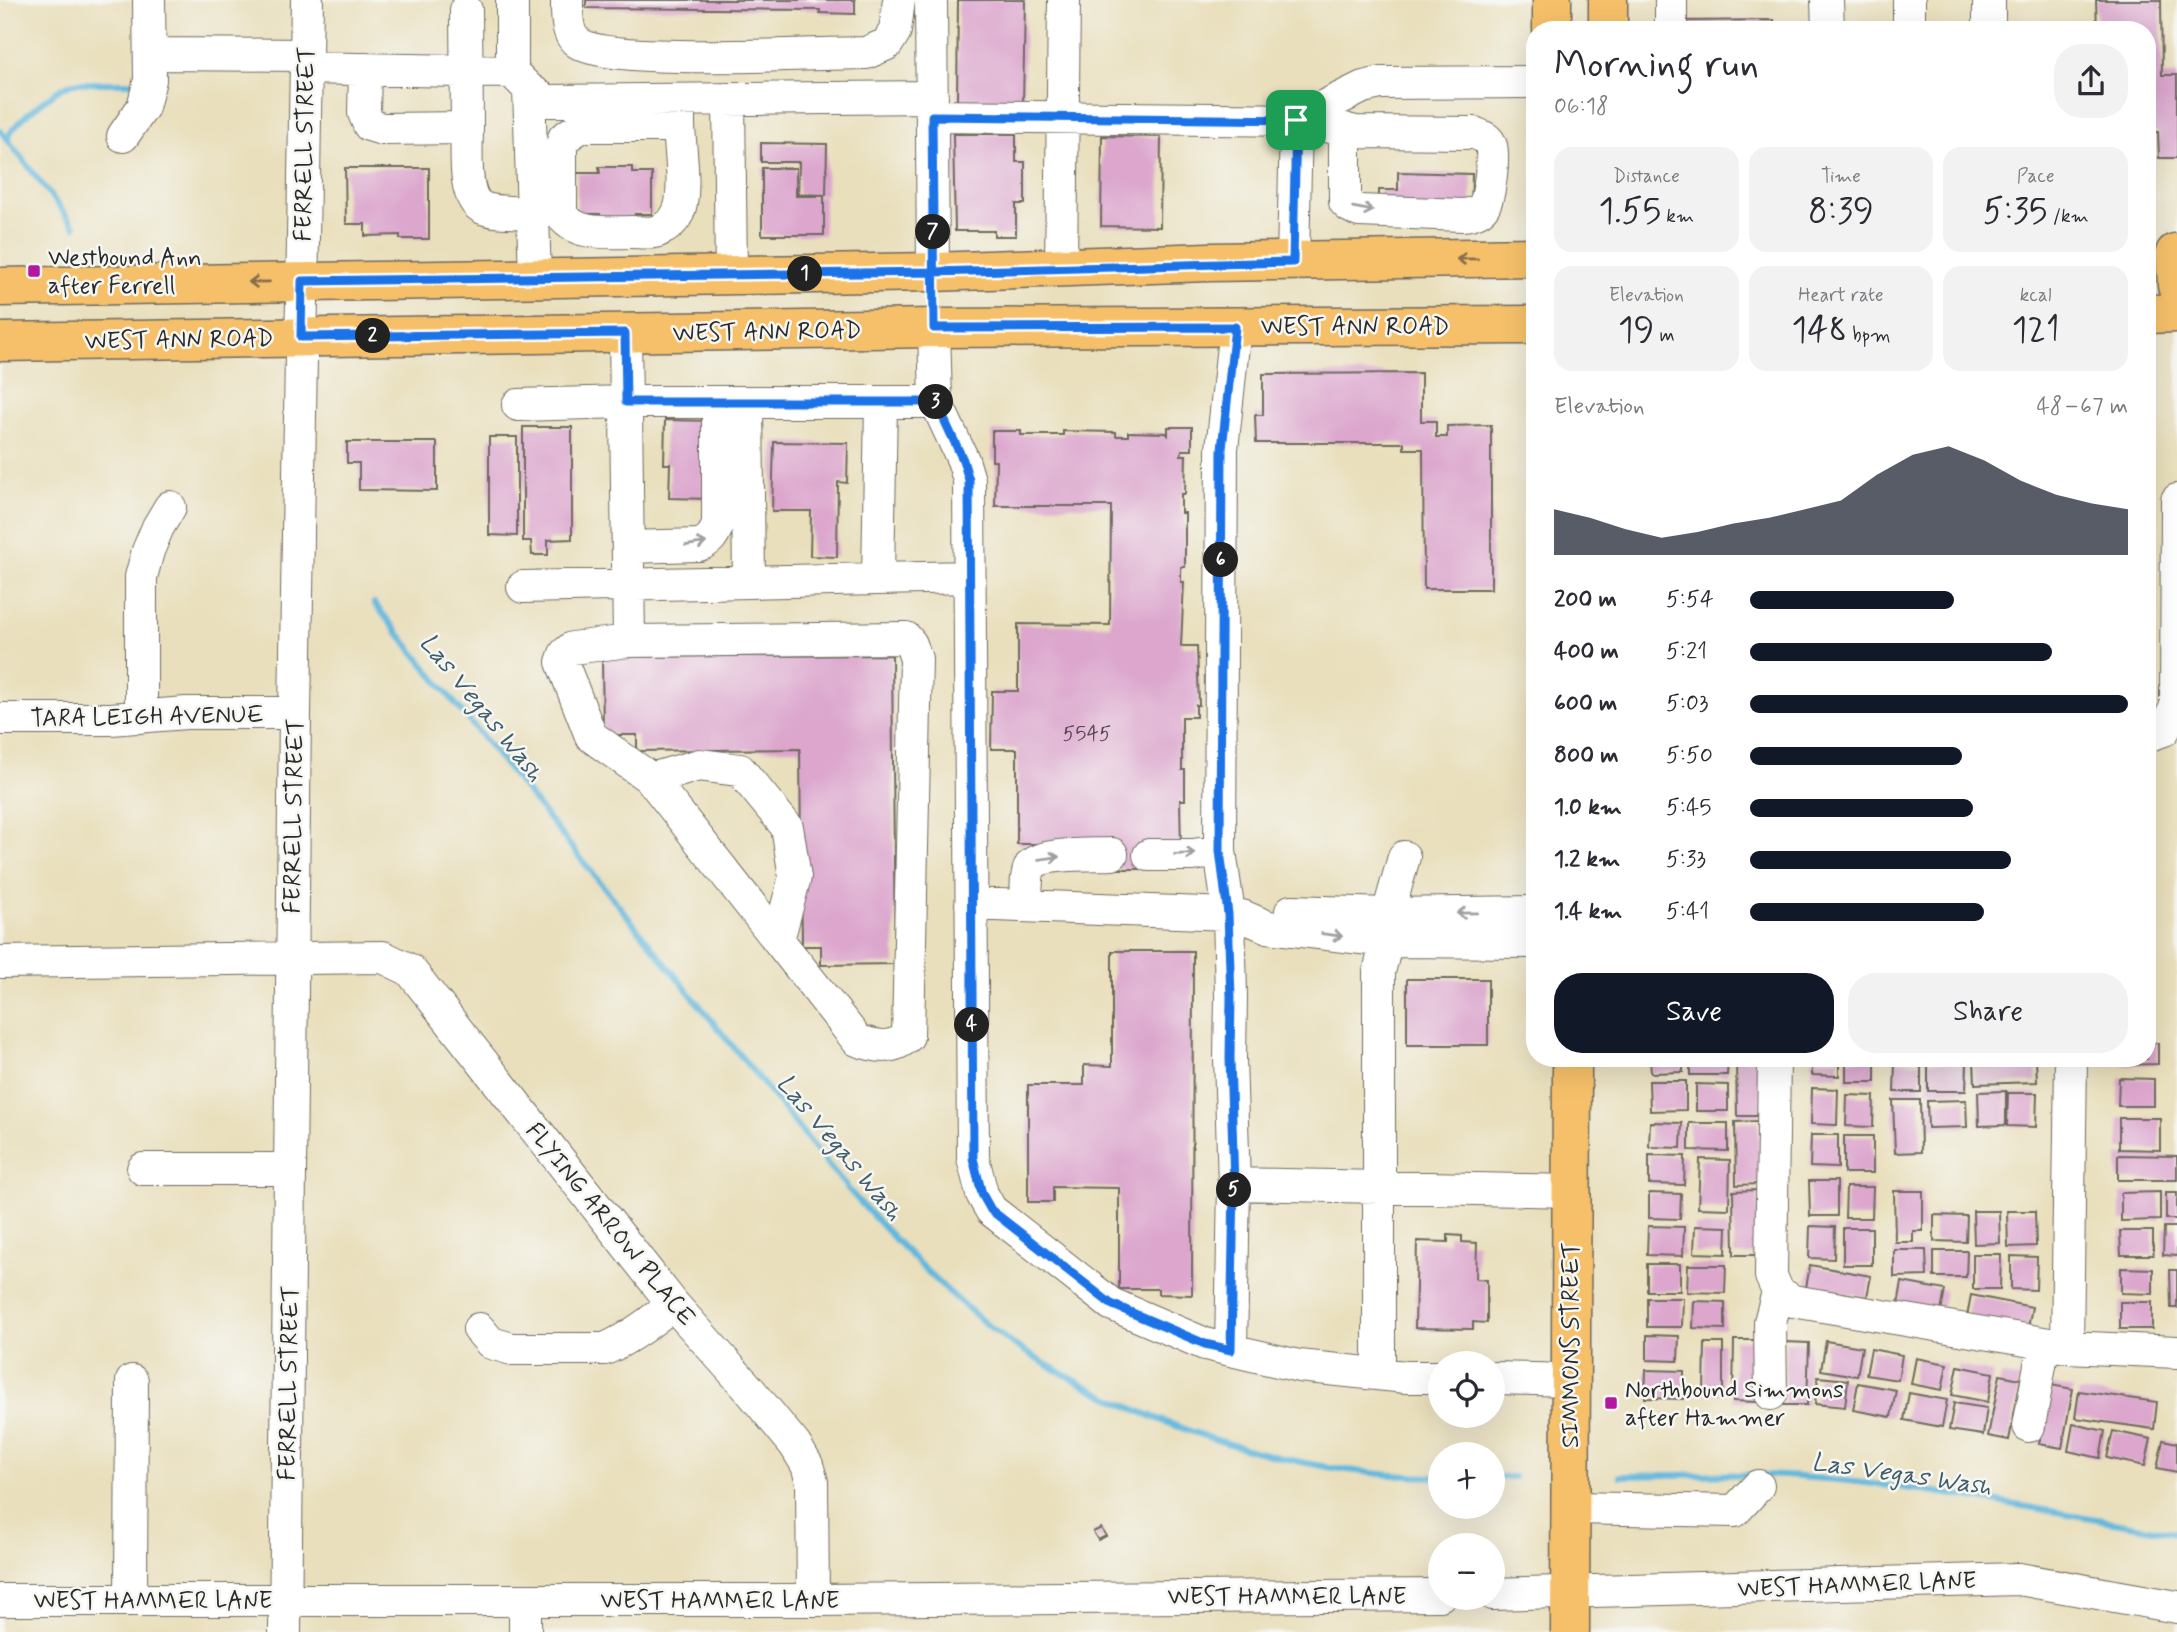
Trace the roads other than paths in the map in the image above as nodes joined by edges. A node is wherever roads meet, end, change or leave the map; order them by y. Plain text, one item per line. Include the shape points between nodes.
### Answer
1 (149, 0) edge
2 (307, 0) edge
3 (512, 0) edge
4 (567, 0) edge
5 (900, 0) edge
6 (931, 0) edge
7 (1064, 0) edge
8 (1552, 0) edge
9 (1608, 0) edge
10 (1671, 0) edge
11 (1822, 0) edge
12 (1827, 0) edge
13 (1909, 0) edge
14 (1989, 0) edge
15 (466, 10) dead end
16 (1552, 21) edge
17 (1608, 21) edge
18 (1671, 21) edge
19 (1828, 21) edge
20 (1909, 21) edge
21 (1989, 21) edge
22 (150, 54) junction
23 (734, 55) junction
24 (306, 61) junction
25 (365, 69) junction
26 (465, 71) junction
27 (521, 80) junction
28 (1526, 82) edge
29 (732, 99) junction
30 (932, 106) junction
31 (582, 113) junction
32 (679, 113) junction
33 (1063, 118) junction
34 (1296, 120) junction
35 (467, 128) junction
36 (1345, 129) junction
37 (123, 136) dead end
38 (533, 213) junction
39 (1526, 257) edge
40 (1293, 262) junction
41 (1061, 268) junction
42 (933, 272) junction
43 (731, 275) junction
44 (535, 278) junction
45 (302, 281) junction
46 (0, 287) edge
47 (2177, 313) edge
48 (2156, 314) edge
49 (1526, 325) edge
50 (1235, 327) junction
51 (934, 328) junction
52 (625, 333) junction
53 (301, 337) junction
54 (0, 342) edge
55 (626, 402) junction
56 (732, 402) junction
57 (881, 402) junction
58 (936, 402) junction
59 (518, 405) dead end
60 (2177, 500) edge
61 (170, 507) dead end
62 (628, 547) junction
63 (969, 577) junction
64 (878, 579) junction
65 (749, 582) junction
66 (628, 584) junction
67 (523, 587) dead end
68 (629, 640) junction
69 (295, 713) junction
70 (141, 717) junction
71 (0, 719) edge
72 (2156, 733) edge
73 (651, 779) junction
74 (1220, 851) junction
75 (1112, 854) dead end
76 (1149, 855) dead end
77 (1404, 857) dead end
78 (971, 904) junction
79 (1026, 906) junction
80 (1526, 913) edge
81 (1235, 915) junction
82 (1387, 928) junction
83 (778, 940) junction
84 (1526, 941) edge
85 (292, 958) junction
86 (0, 962) edge
87 (1572, 1067) edge
88 (1774, 1067) edge
89 (2071, 1067) edge
90 (143, 1169) dead end
91 (290, 1169) junction
92 (1234, 1184) junction
93 (1381, 1188) junction
94 (1571, 1191) junction
95 (1778, 1292) junction
96 (673, 1304) junction
97 (479, 1329) dead end
98 (2056, 1345) junction
99 (1231, 1350) junction
100 (2177, 1352) edge
101 (1379, 1374) junction
102 (1428, 1376) edge
103 (1505, 1378) edge
104 (1570, 1380) junction
105 (132, 1381) dead end
106 (1771, 1394) dead end
107 (2029, 1426) dead end
108 (1758, 1486) dead end
109 (1570, 1508) junction
110 (1505, 1594) edge
111 (1570, 1594) junction
112 (1428, 1595) edge
113 (131, 1598) junction
114 (0, 1600) edge
115 (813, 1600) junction
116 (525, 1601) junction
117 (2177, 1607) edge
118 (286, 1617) edge
119 (525, 1632) edge
120 (1570, 1632) edge

1 - 22 street
2 - 24 street, FERRELL STREET
3 - 27 street
4 - 23 street via 567,21 575,40 592,50 642,56
5 - 23 street via 895,31 887,44 866,53
6 - 30 street
7 - 33 street
8 - 16 main road
9 - 17 main road
10 - 18 street
11 - 12 street
12 - 19 street
13 - 20 street
14 - 21 street
15 - 26 street
22 - 24 street
22 - 37 street via 150,79 142,107
23 - 29 street
24 - 25 street
24 - 45 street, FERRELL STREET
25 - 26 street
25 - 35 street via 364,113 369,125 382,129
26 - 27 street
26 - 35 street
27 - 31 street via 547,101
27 - 38 street
28 - 34 street via 1381,83 1363,86
29 - 30 street
29 - 32 street
29 - 43 street
30 - 33 street
30 - 42 street
31 - 32 street
31 - 32 street via 561,148 561,214 572,225 603,232 656,232 677,215 682,203
33 - 34 street
33 - 41 street
34 - 36 street
34 - 40 street
35 - 38 street via 468,187 475,202 484,209
36 -> 36 street via 1345,202 1359,211 1463,215 1476,212 1489,197 1492,147 1487,138 1474,133
38 - 44 street
39 -> 40 main road
40 - 41 main road
41 - 42 main road
42 - 43 main road
42 - 51 main road
43 - 44 main road
44 - 45 main road
45 -> 46 main road
45 - 53 street, FERRELL STREET
47 - 48 main road
49 - 50 main road, WEST ANN ROAD
50 - 51 main road, WEST ANN ROAD
50 - 74 street via 1222,449
51 - 52 main road, WEST ANN ROAD
51 - 58 street
52 - 53 main road, WEST ANN ROAD
52 - 55 street
53 - 54 main road, WEST ANN ROAD
53 - 69 street, FERRELL STREET
55 - 56 street
55 - 59 street
55 - 62 street
56 - 57 street
62 -> 56 street via 708,542 718,525
56 - 65 street
57 - 58 street
57 - 64 street
58 - 63 street via 969,480
60 - 72 street via 2176,707 2164,730
61 - 70 street via 141,577
62 - 66 street
63 - 64 street
63 - 78 street
64 - 65 street
65 - 66 street
66 - 67 street
66 - 68 street
68 - 73 street via 572,648 562,662 591,736
68 - 83 street via 906,638 911,644 916,659 908,1036 890,1046 857,1040
69 - 70 street, TARA LEIGH AVENUE
69 - 85 street, FERRELL STREET
70 - 71 street, TARA LEIGH AVENUE
73 - 83 street
73 - 83 street via 699,765 740,770 787,827 795,877
76 -> 74 street
74 - 81 street
79 -> 75 street via 1030,866 1035,860
77 - 82 street
78 - 79 street
78 - 99 street via 973,1158 991,1210 1111,1304 1205,1344
79 - 81 street
80 -> 82 street
81 - 82 street via 1273,911
81 - 92 street
82 - 84 street
82 - 93 street via 1379,972
85 - 86 street, FLYING ARROW PLACE
85 - 91 street, FERRELL STREET
85 - 96 street, FLYING ARROW PLACE via 383,957 411,970
87 - 94 main road, SIMMONS STREET
88 - 95 street via 1771,1276
89 - 98 street
90 - 91 street
91 - 118 street, FERRELL STREET
92 - 93 street
92 - 99 street
93 - 94 street
93 - 101 street
94 - 104 main road, SIMMONS STREET
95 - 98 street via 1793,1301
95 - 106 street via 1770,1322
96 - 97 street via 605,1349 512,1349 491,1342
96 - 115 street, FLYING ARROW PLACE via 748,1388 807,1465
98 - 100 street
98 - 107 street
99 - 101 street via 1299,1366
101 - 102 street
103 - 104 street
104 - 109 main road, SIMMONS STREET
105 - 113 street
108 - 109 street via 1735,1511
109 - 111 main road, SIMMONS STREET
110 - 111 street, WEST HAMMER LANE
111 - 117 street, WEST HAMMER LANE via 2019,1579
111 - 120 main road, SIMMONS STREET
112 - 115 street, WEST HAMMER LANE
113 - 114 street, WEST HAMMER LANE
113 - 118 street, WEST HAMMER LANE
115 - 116 street, WEST HAMMER LANE
116 - 118 street, WEST HAMMER LANE
116 - 119 street

